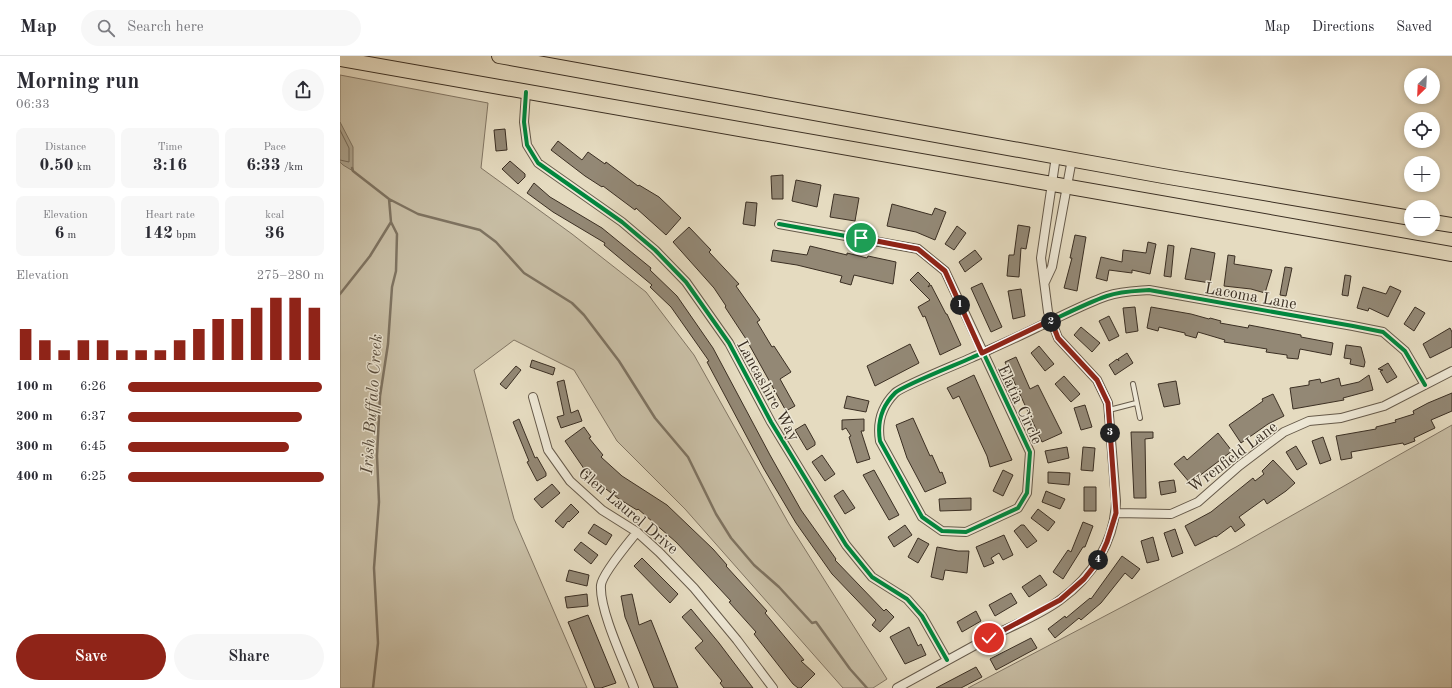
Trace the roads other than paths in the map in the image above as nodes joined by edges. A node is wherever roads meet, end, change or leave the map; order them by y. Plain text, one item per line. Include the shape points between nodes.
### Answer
1 (499, 56) edge
2 (342, 59) edge
3 (526, 92) junction
4 (1056, 156) junction
5 (1072, 159) junction
6 (1053, 183) junction
7 (1068, 186) junction
8 (1404, 217) edge
9 (1440, 223) edge
10 (779, 224) dead end
11 (1452, 225) edge
12 (1452, 254) edge
13 (1044, 282) junction
14 (1051, 320) junction
15 (982, 353) junction
16 (1452, 371) edge
17 (1133, 384) dead end
18 (1425, 385) junction
19 (533, 398) dead end
20 (1136, 403) junction
21 (1108, 410) junction
22 (1140, 418) dead end
23 (1116, 513) junction
24 (637, 532) junction
25 (947, 660) junction
26 (634, 688) edge
27 (773, 688) edge
28 (897, 688) edge

1 - 4 highway
2 - 3 highway
3 - 6 highway
3 - 25 street, Lancashire Way via 524,122 527,145 538,163 622,222 655,250 686,282 729,343 771,422 846,545 872,577 906,599 922,616
4 - 5 highway
4 - 6 street
5 - 7 street
5 - 8 highway
6 - 7 highway
6 - 13 street via 1041,258
7 - 12 highway
7 - 13 street via 1052,267
9 - 11 highway
10 - 15 street via 918,249 945,271
13 - 14 street
14 - 15 street, Elatia Circle
14 - 18 street, Lacoma Lane via 1107,296 1149,290 1383,332 1405,351
14 - 21 street via 1058,338 1097,380 1108,403
15 - 15 street, Elatia Circle via 896,392 881,412 878,432 880,441 922,517 942,531 966,532 1018,508 1027,493 1030,452
16 - 18 street, Wrenfield Lane
17 - 20 lane
18 - 23 street, Wrenfield Lane via 1377,408 1341,418 1309,421 1284,432 1239,466 1198,502 1171,514
19 - 24 street, Glen Laurel Drive via 548,450 570,481 602,510
20 - 21 lane
20 - 22 lane
21 - 23 street
23 - 25 street via 1102,554 1084,579 1060,600
24 - 26 street via 611,566 601,585 605,612
24 - 27 street, Glen Laurel Drive via 694,588
25 - 28 street

